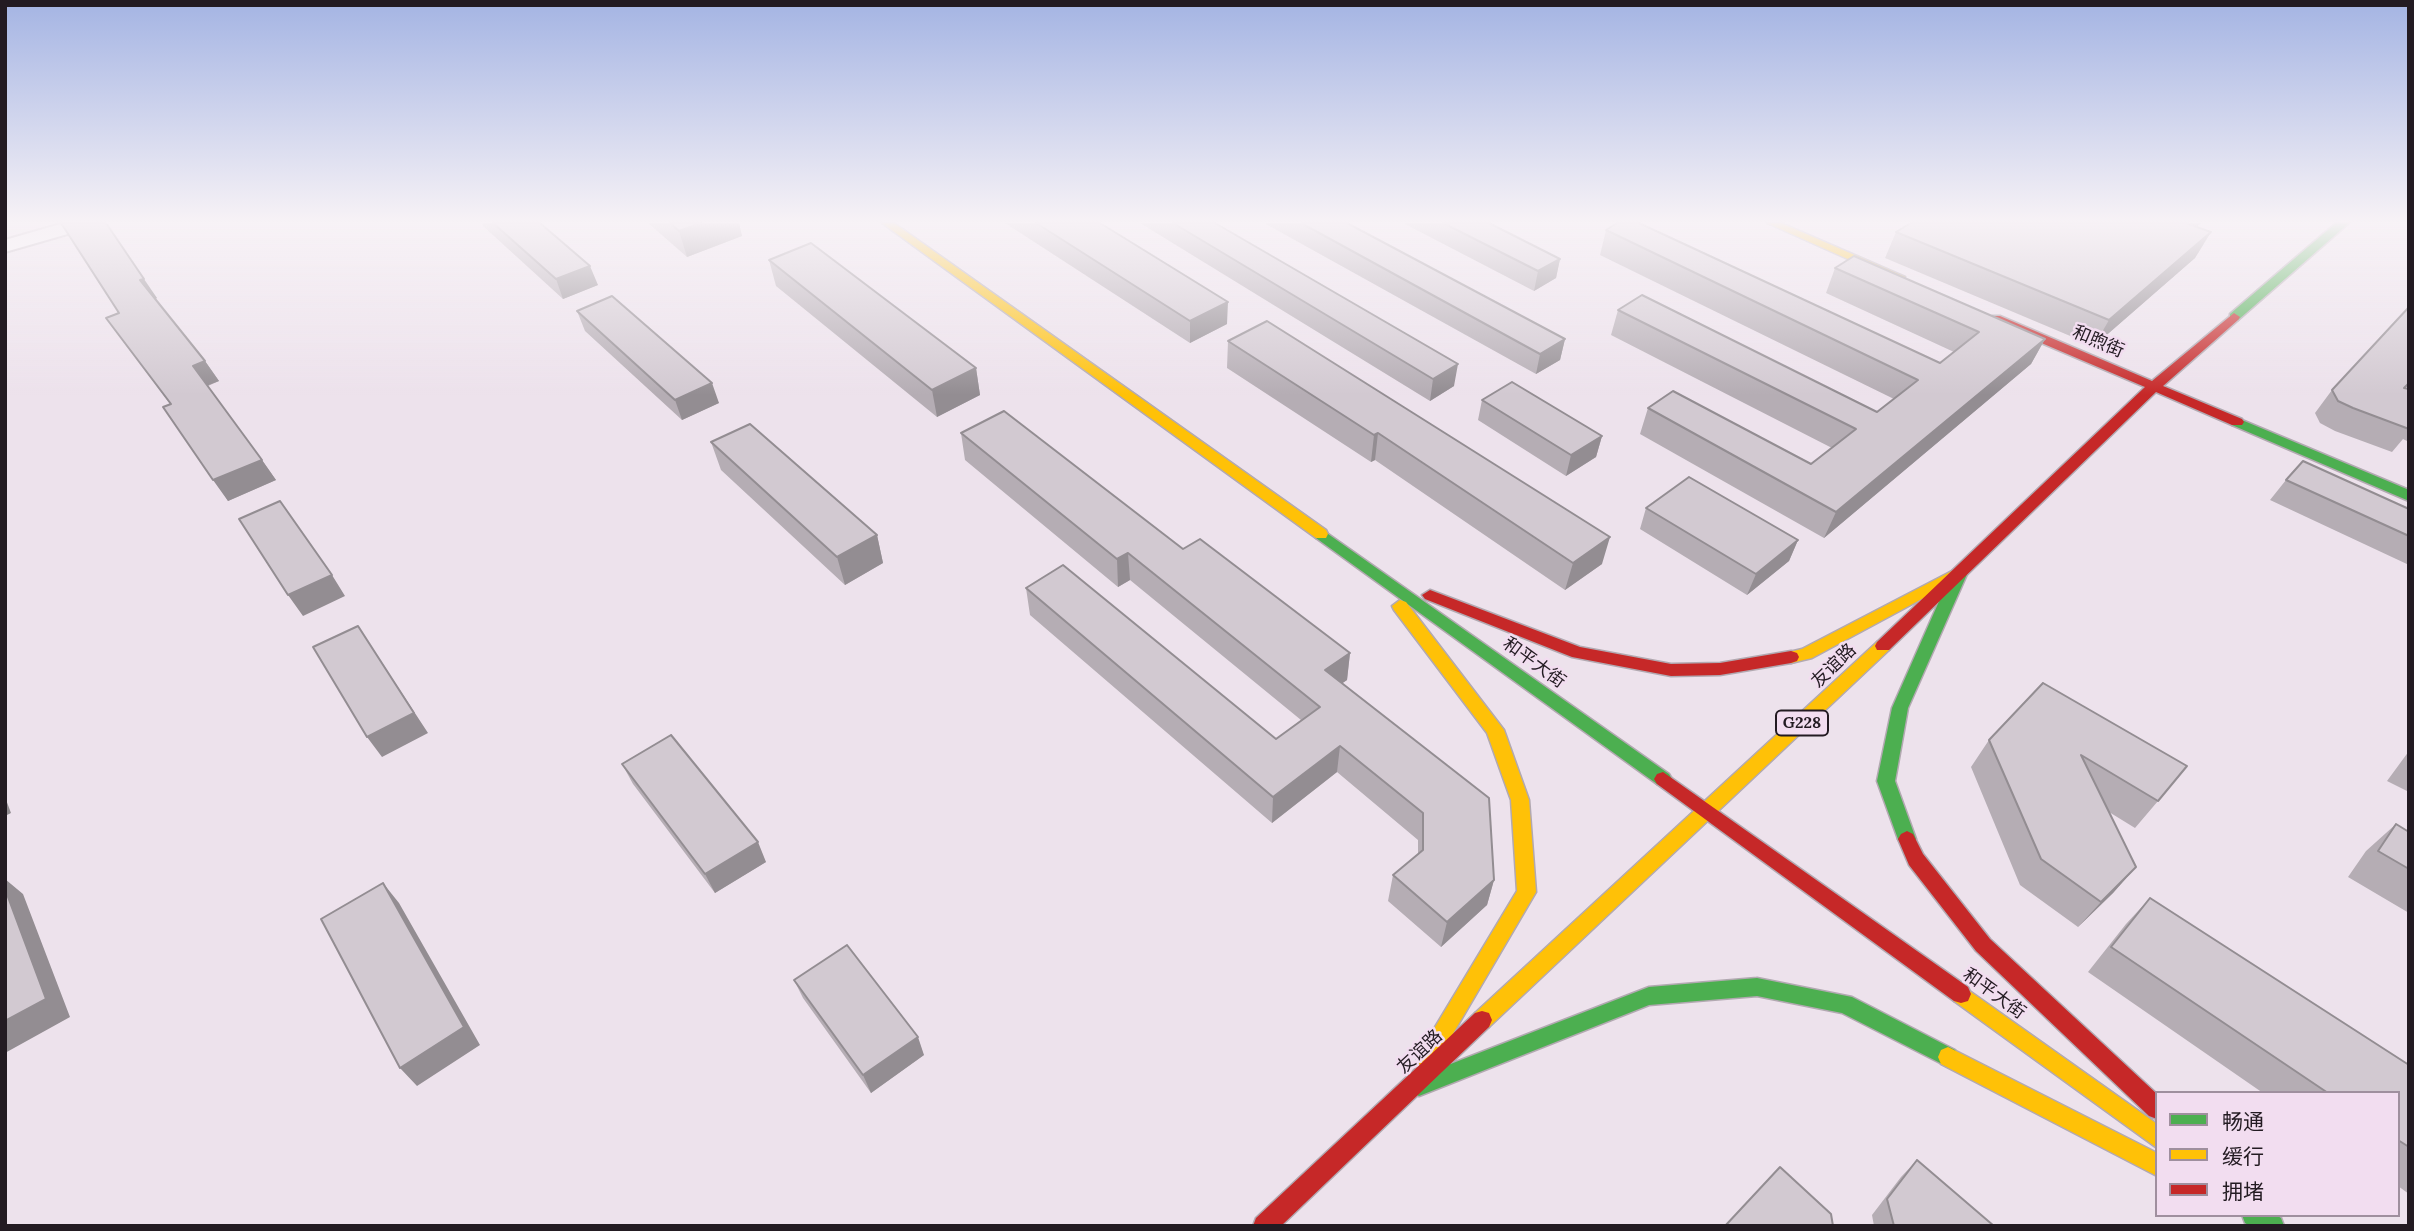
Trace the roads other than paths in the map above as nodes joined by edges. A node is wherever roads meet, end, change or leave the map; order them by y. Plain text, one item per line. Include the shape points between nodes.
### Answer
1 (967, 280) edge
2 (1906, 280) edge
3 (2277, 280) edge
4 (1917, 285) edge
5 (1980, 312) edge
6 (2155, 387) junction
7 (2409, 496) edge
8 (1960, 572) junction
9 (1376, 573) junction
10 (1707, 812) junction
11 (1407, 1091) junction
12 (2155, 1107) edge
13 (2155, 1136) edge
14 (2155, 1164) edge
15 (2258, 1217) edge
16 (1264, 1226) edge
17 (2278, 1226) edge

1 - 9 main road, 和平大街
2 - 4 main road
3 - 6 main road, 友谊路 / G228
5 - 6 main road, 和煦街
6 - 7 main road, 和煦街
6 - 8 main road, 友谊路 / G228
8 - 9 main road via 1807,654 1720,669 1671,670 1578,653
8 - 10 main road, 友谊路 / G228
8 - 12 main road via 1900,708 1886,781 1898,819 1916,859 1983,945
9 - 10 main road, 和平大街
9 - 11 main road via 1495,730 1520,800 1527,892
10 - 11 main road, 友谊路 / G228
10 - 13 main road, 和平大街
11 - 14 main road via 1649,996 1757,987 1845,1004
11 - 16 main road, 友谊路 / G228
15 - 17 main road

